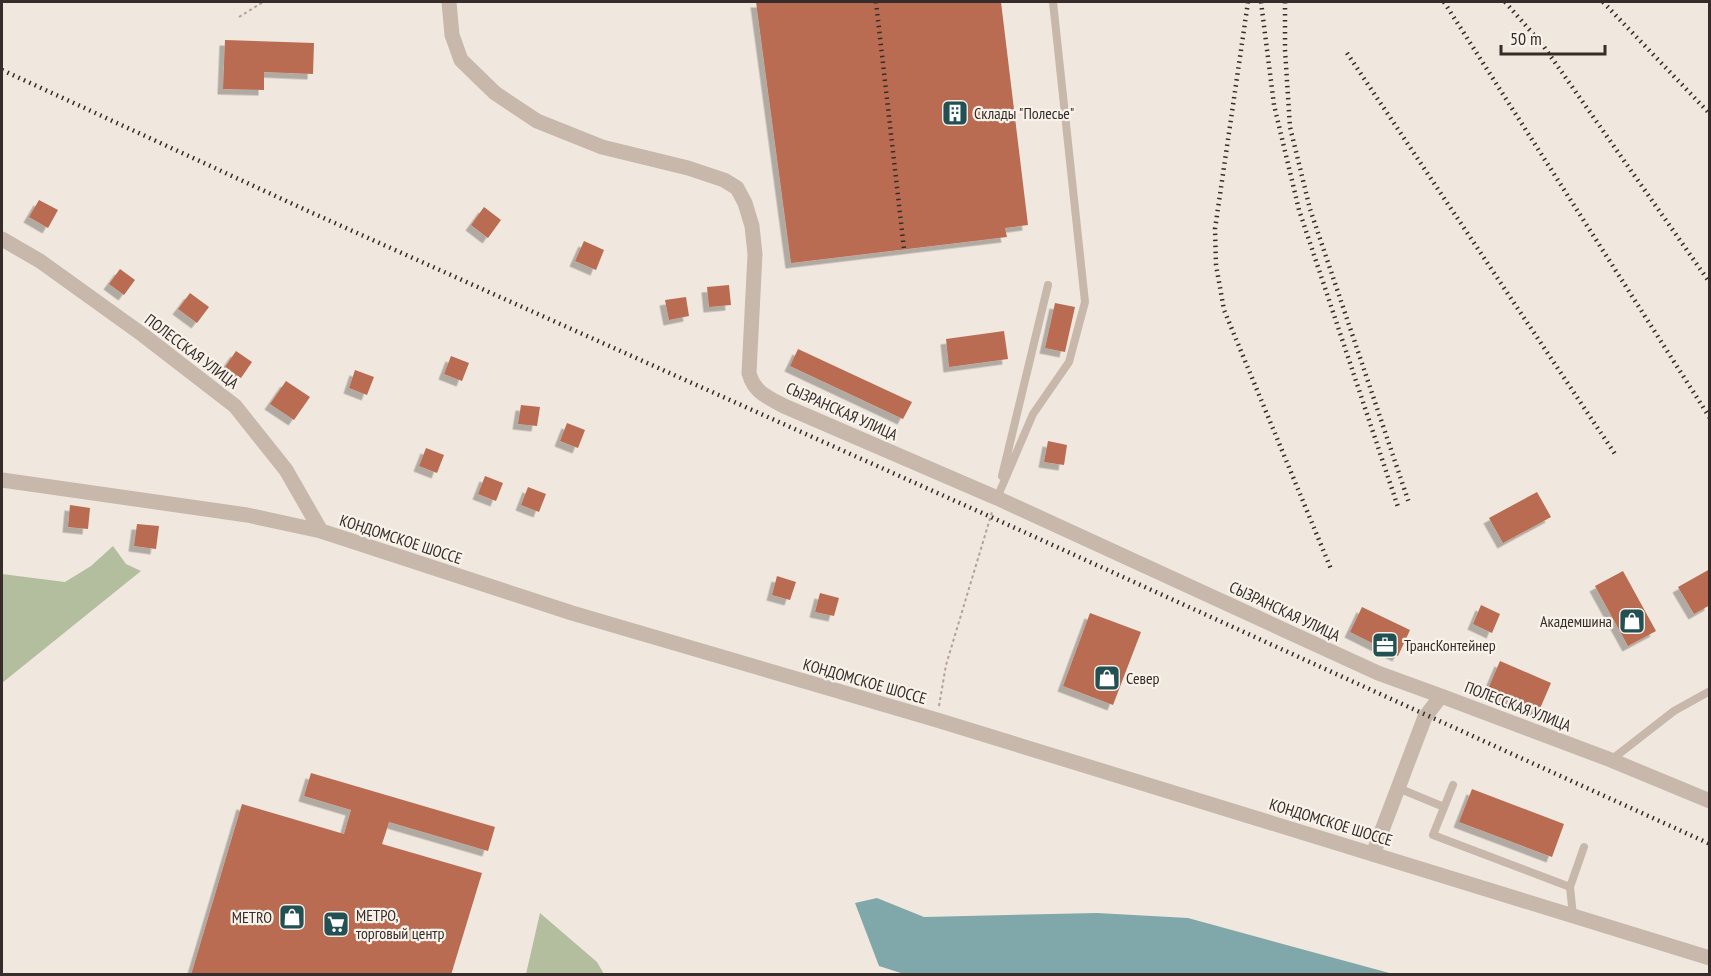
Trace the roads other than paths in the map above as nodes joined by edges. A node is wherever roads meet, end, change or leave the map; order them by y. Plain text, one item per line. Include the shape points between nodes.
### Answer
1 (449, 2) edge
2 (1053, 2) edge
3 (2, 239) edge
4 (1048, 285) dead end
5 (2, 480) edge
6 (997, 498) junction
7 (321, 531) junction
8 (1710, 691) edge
9 (1441, 696) junction
10 (1611, 760) junction
11 (1453, 785) dead end
12 (1398, 788) junction
13 (1710, 801) edge
14 (1444, 807) junction
15 (1584, 847) dead end
16 (1373, 854) junction
17 (1570, 886) junction
18 (1573, 916) junction
19 (1710, 958) edge

1 - 6 street, СЫЗРАНСКАЯ УЛИЦА via 452,35 461,60 495,93 537,121 603,147 688,168 737,188 746,202 755,254 749,373 756,390 784,406
2 - 6 lane via 1085,302 1069,362 1033,414
3 - 7 street, ПОЛЕССКАЯ УЛИЦА via 40,261 235,406 286,470
4 - 6 lane
5 - 7 street, КОНДОМСКОЕ ШОССЕ via 247,515
6 - 9 street, СЫЗРАНСКАЯ УЛИЦА via 1378,673
7 - 16 street, КОНДОМСКОЕ ШОССЕ via 572,613
8 - 10 lane via 1674,711
9 - 10 street, ПОЛЕССКАЯ УЛИЦА
9 - 12 street, ПОЛЕССКАЯ УЛИЦА via 1425,717
10 - 13 street, ПОЛЕССКАЯ УЛИЦА
11 - 14 lane
12 - 14 lane
12 - 16 street, ПОЛЕССКАЯ УЛИЦА
14 - 17 lane via 1434,835
15 - 17 lane
16 - 18 street, КОНДОМСКОЕ ШОССЕ
17 - 18 lane
18 - 19 street, КОНДОМСКОЕ ШОССЕ

